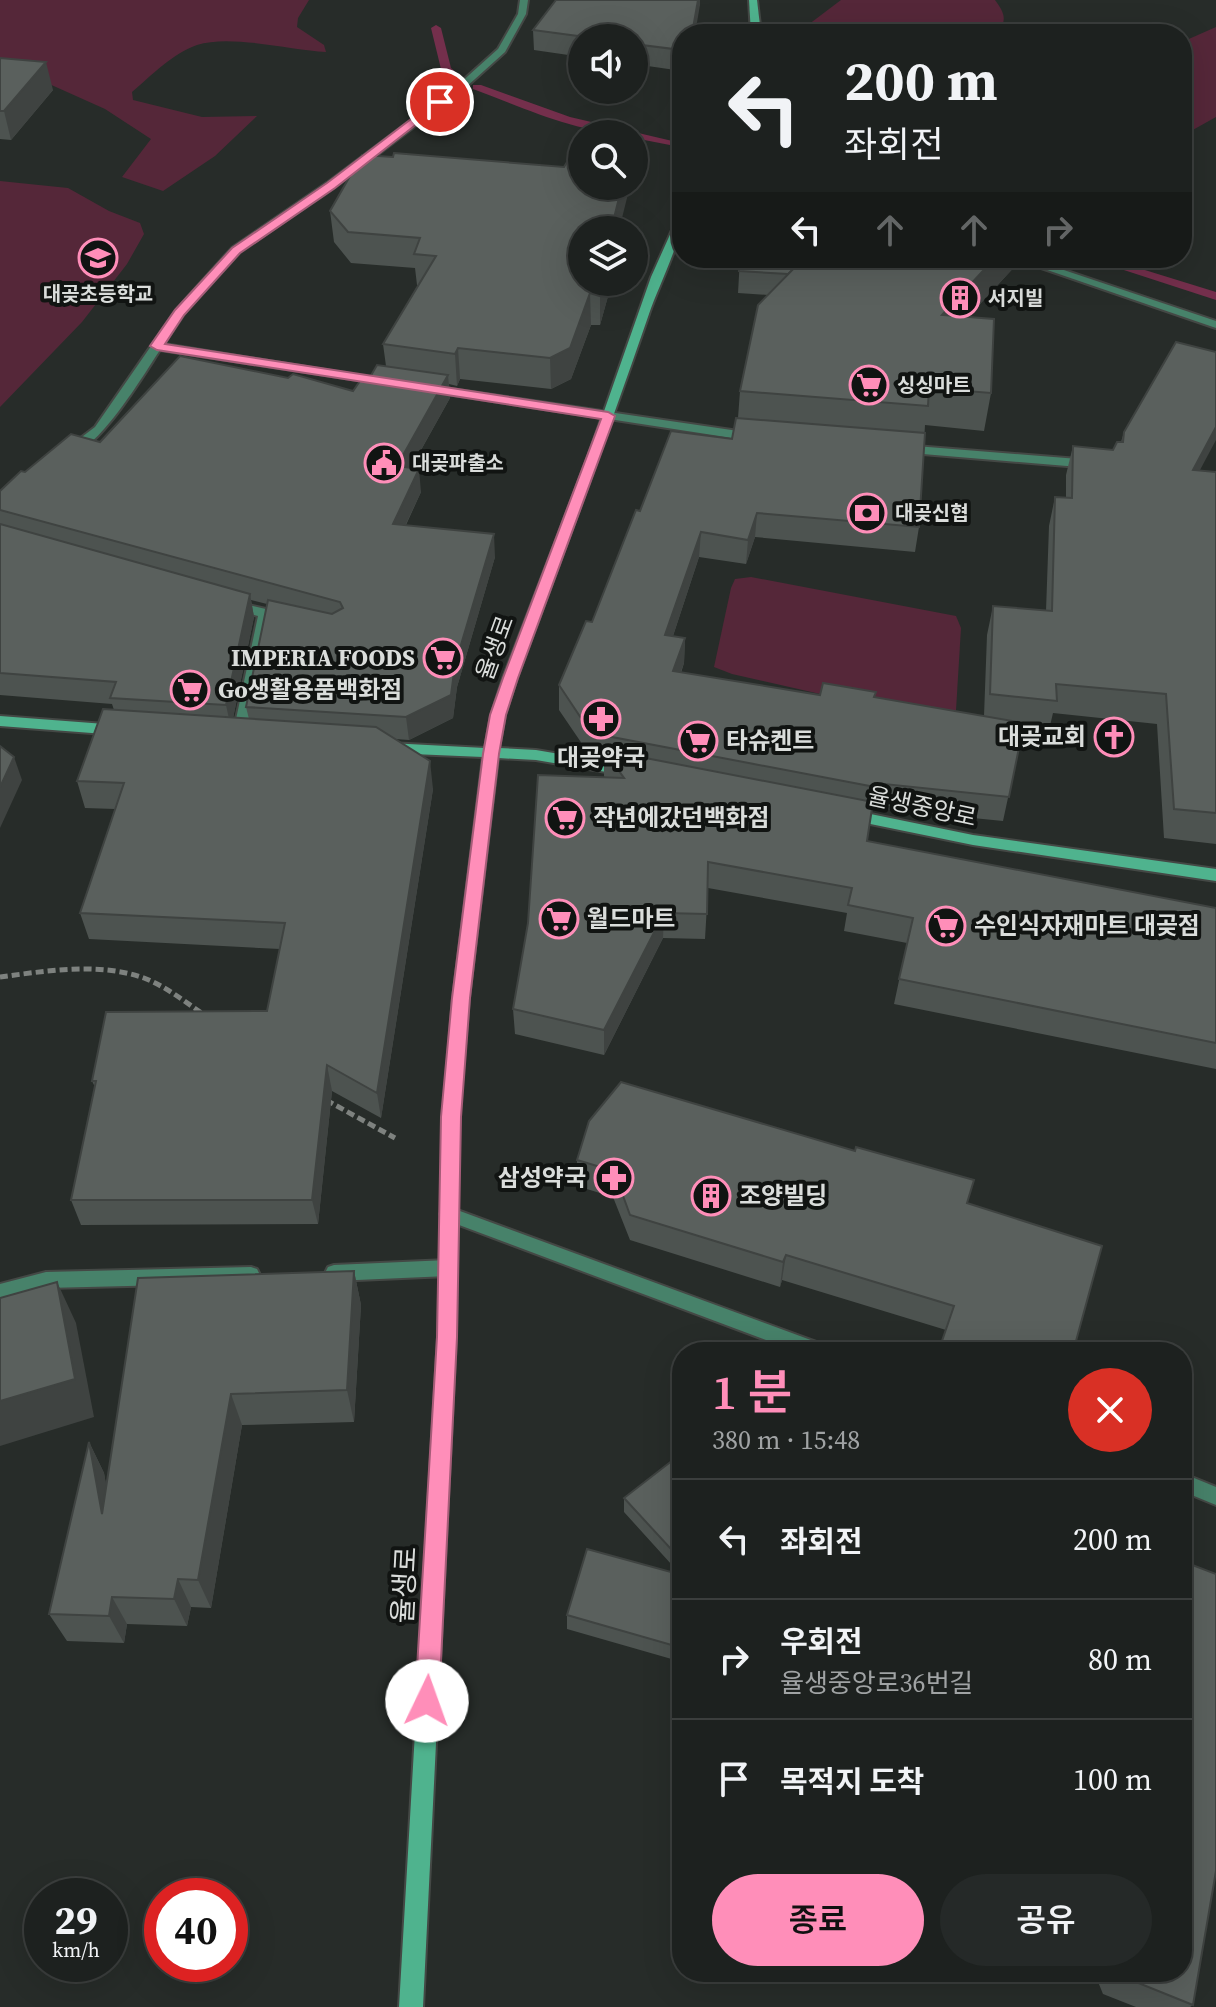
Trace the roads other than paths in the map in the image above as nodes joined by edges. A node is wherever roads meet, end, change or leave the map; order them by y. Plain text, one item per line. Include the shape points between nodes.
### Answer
1 (524, 0) edge
2 (753, 0) edge
3 (755, 24) edge
4 (672, 241) edge
5 (1047, 268) edge
6 (1216, 325) edge
7 (157, 346) junction
8 (397, 384) edge
9 (413, 387) edge
10 (608, 416) junction
11 (763, 438) edge
12 (890, 448) edge
13 (65, 456) edge
14 (1110, 466) edge
15 (215, 601) edge
16 (0, 721) edge
17 (130, 731) edge
18 (239, 738) edge
19 (377, 747) edge
20 (491, 754) junction
21 (640, 773) edge
22 (830, 811) edge
23 (1216, 875) edge
24 (449, 1214) junction
25 (448, 1268) junction
26 (316, 1273) edge
27 (268, 1275) edge
28 (0, 1292) edge
29 (793, 1342) edge
30 (1192, 1486) edge
31 (1216, 1496) edge
32 (411, 2007) edge

1 - 7 street via 502,50 343,176 236,250
2 - 3 street
4 - 10 street, 율생로
5 - 6 street
7 - 8 street
7 - 13 street via 99,430
9 - 10 street
10 - 11 street
10 - 20 street, 율생로 via 510,678
12 - 14 street
15 - 18 street via 272,614
16 - 17 street
19 - 20 street
20 - 21 street via 555,758
20 - 24 street, 율생로 via 461,998
22 - 23 street, 율생중앙로 via 973,840
24 - 25 street, 율생로
24 - 29 street
25 - 26 street
25 - 32 street, 율생로
27 - 28 street via 46,1280
30 - 31 street

